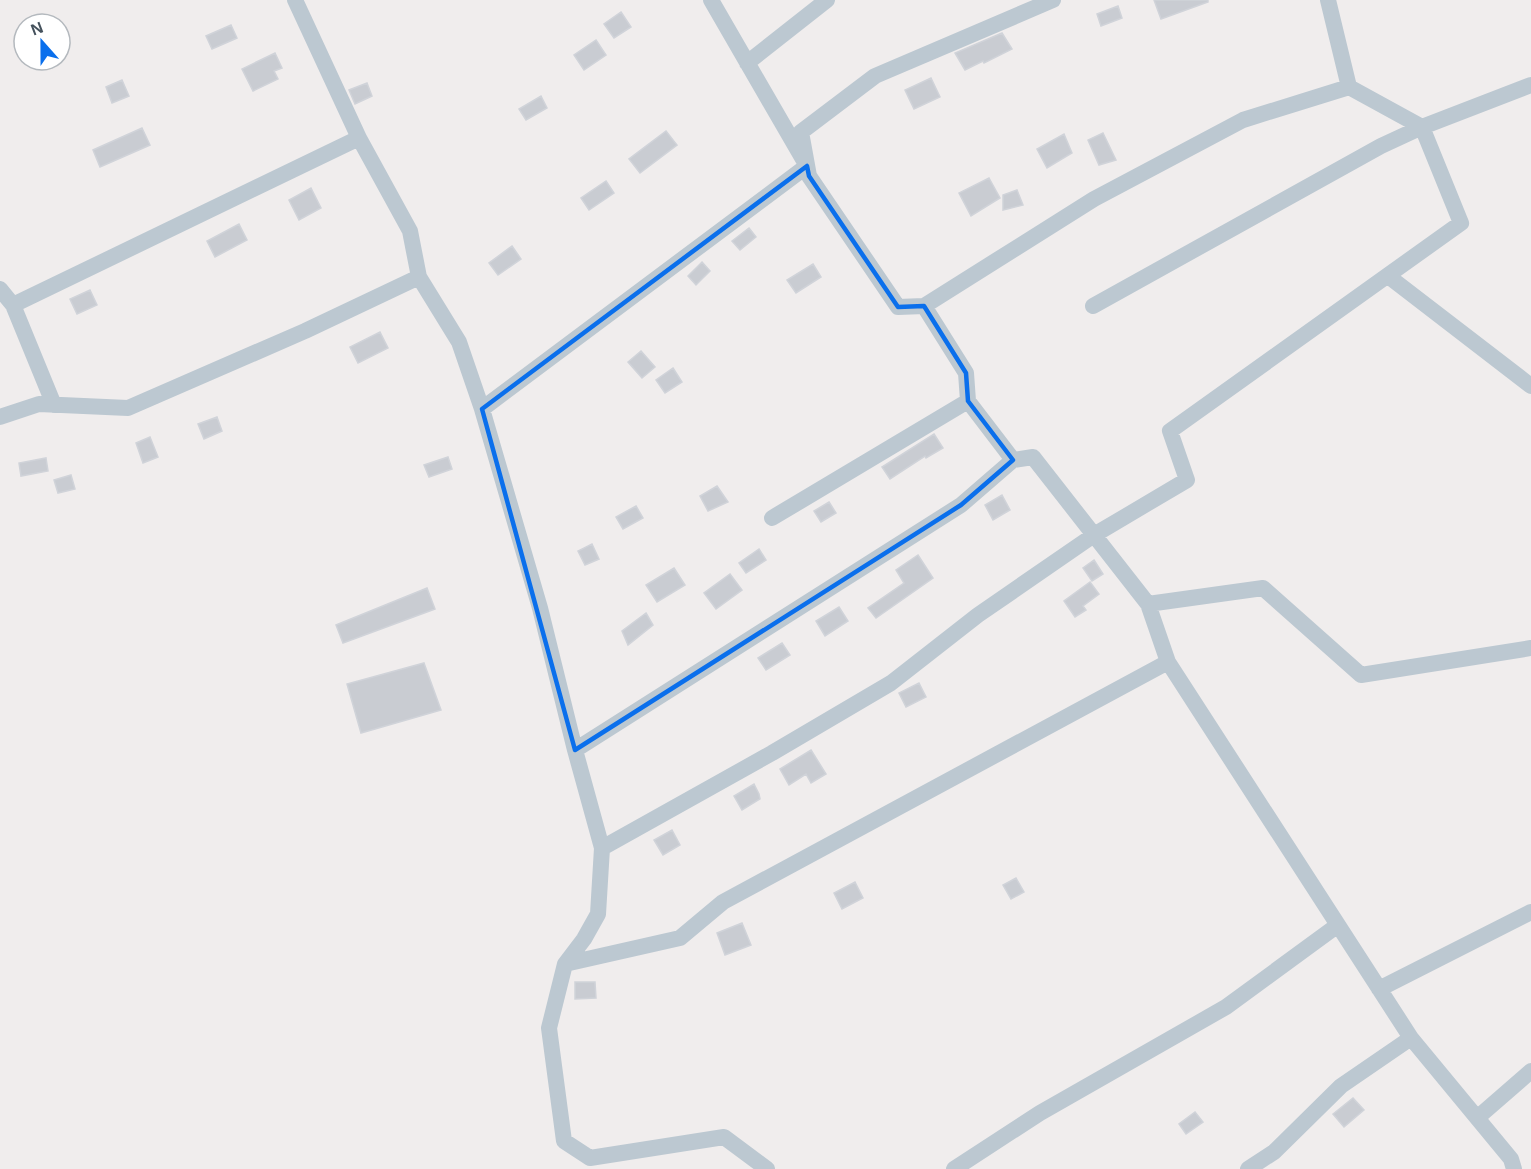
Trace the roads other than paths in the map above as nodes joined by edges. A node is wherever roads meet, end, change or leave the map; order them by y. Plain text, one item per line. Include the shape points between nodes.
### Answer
1 (295, 0) edge
2 (711, 0) edge
3 (827, 0) edge
4 (1053, 0) edge
5 (1328, 0) edge
6 (747, 63) junction
7 (1531, 85) edge
8 (1349, 87) junction
9 (1422, 127) junction
10 (359, 138) junction
11 (807, 166) junction
12 (1388, 276) junction
13 (419, 277) junction
14 (0, 289) edge
15 (13, 305) junction
16 (924, 306) junction
17 (1094, 306) dead end
18 (1531, 386) edge
19 (968, 401) junction
20 (54, 405) junction
21 (482, 409) junction
22 (0, 417) edge
23 (1014, 460) junction
24 (772, 518) dead end
25 (1094, 535) junction
26 (1148, 603) junction
27 (1531, 648) edge
28 (1168, 662) junction
29 (575, 750) junction
30 (602, 848) junction
31 (1531, 912) edge
32 (1338, 925) junction
33 (565, 964) junction
34 (1379, 989) junction
35 (1411, 1038) junction
36 (1531, 1071) edge
37 (1477, 1118) junction
38 (768, 1169) edge
39 (954, 1169) edge
40 (1248, 1169) edge
41 (1514, 1169) edge

1 - 10 street
2 - 6 street
3 - 6 street
4 - 11 street via 875,76 801,132
5 - 8 street
6 - 11 street
7 - 9 street
8 - 9 street
8 - 16 street via 1243,120 1094,199
9 - 12 street via 1461,223
9 - 17 street
10 - 13 street via 410,231
10 - 15 street
11 - 16 street via 809,176 898,307
11 - 21 street
12 - 18 street
12 - 25 street via 1170,431 1187,480
13 - 20 street via 128,408
13 - 21 street via 459,342
14 - 15 street
15 - 20 street
16 - 19 street via 966,373
19 - 23 street
19 - 24 street
20 - 22 street via 39,404
21 - 29 street via 540,608
23 - 25 street via 1033,457
23 - 29 street via 961,505
25 - 26 street
25 - 30 street via 978,615 891,682
26 - 27 street via 1263,588 1361,675
26 - 28 street
28 - 32 street
28 - 33 street via 723,902 680,938
29 - 30 street
30 - 33 street via 598,914
31 - 34 street
32 - 34 street
32 - 39 street via 1226,1007 1040,1113
33 - 38 street via 549,1028 564,1141 590,1158 724,1137
34 - 35 street
35 - 37 street
35 - 40 street via 1341,1086 1274,1152
36 - 37 street
37 - 41 street via 1511,1159

